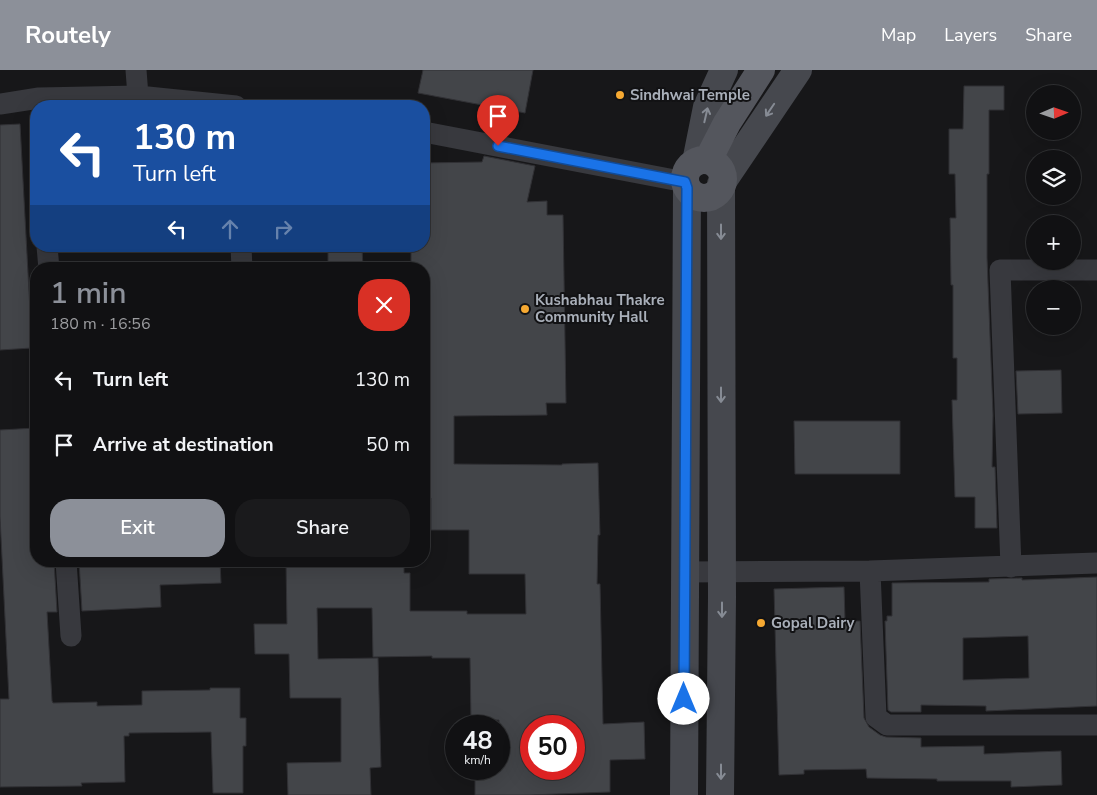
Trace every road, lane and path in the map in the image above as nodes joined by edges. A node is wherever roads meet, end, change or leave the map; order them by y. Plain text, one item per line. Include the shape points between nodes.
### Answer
1 (136, 70) edge
2 (724, 70) edge
3 (761, 70) edge
4 (798, 70) edge
5 (138, 96) junction
6 (72, 100) edge
7 (177, 100) edge
8 (30, 102) edge
9 (0, 104) edge
10 (430, 133) edge
11 (694, 173) junction
12 (722, 184) junction
13 (1097, 270) edge
14 (721, 315) junction
15 (686, 317) junction
16 (1097, 563) edge
17 (66, 567) edge
18 (1010, 567) junction
19 (722, 571) junction
20 (870, 571) junction
21 (685, 572) junction
22 (71, 636) dead end
23 (1097, 725) edge
24 (684, 795) edge
25 (720, 795) edge

1 - 5 street
11 -> 2 main road via 707,107
3 - 11 main road
4 -> 12 main road
5 - 6 street
5 - 7 street
8 - 9 street
10 - 11 street
11 - 12 main road via 718,166
11 - 15 main road
12 -> 14 main road
13 - 18 street via 1000,270
14 - 15 main road
14 -> 19 main road
15 - 21 main road
16 - 18 street
17 - 22 street
18 - 20 street
19 - 20 street
19 - 21 street
19 -> 25 main road
20 - 23 street via 876,717 887,725
21 - 24 main road

